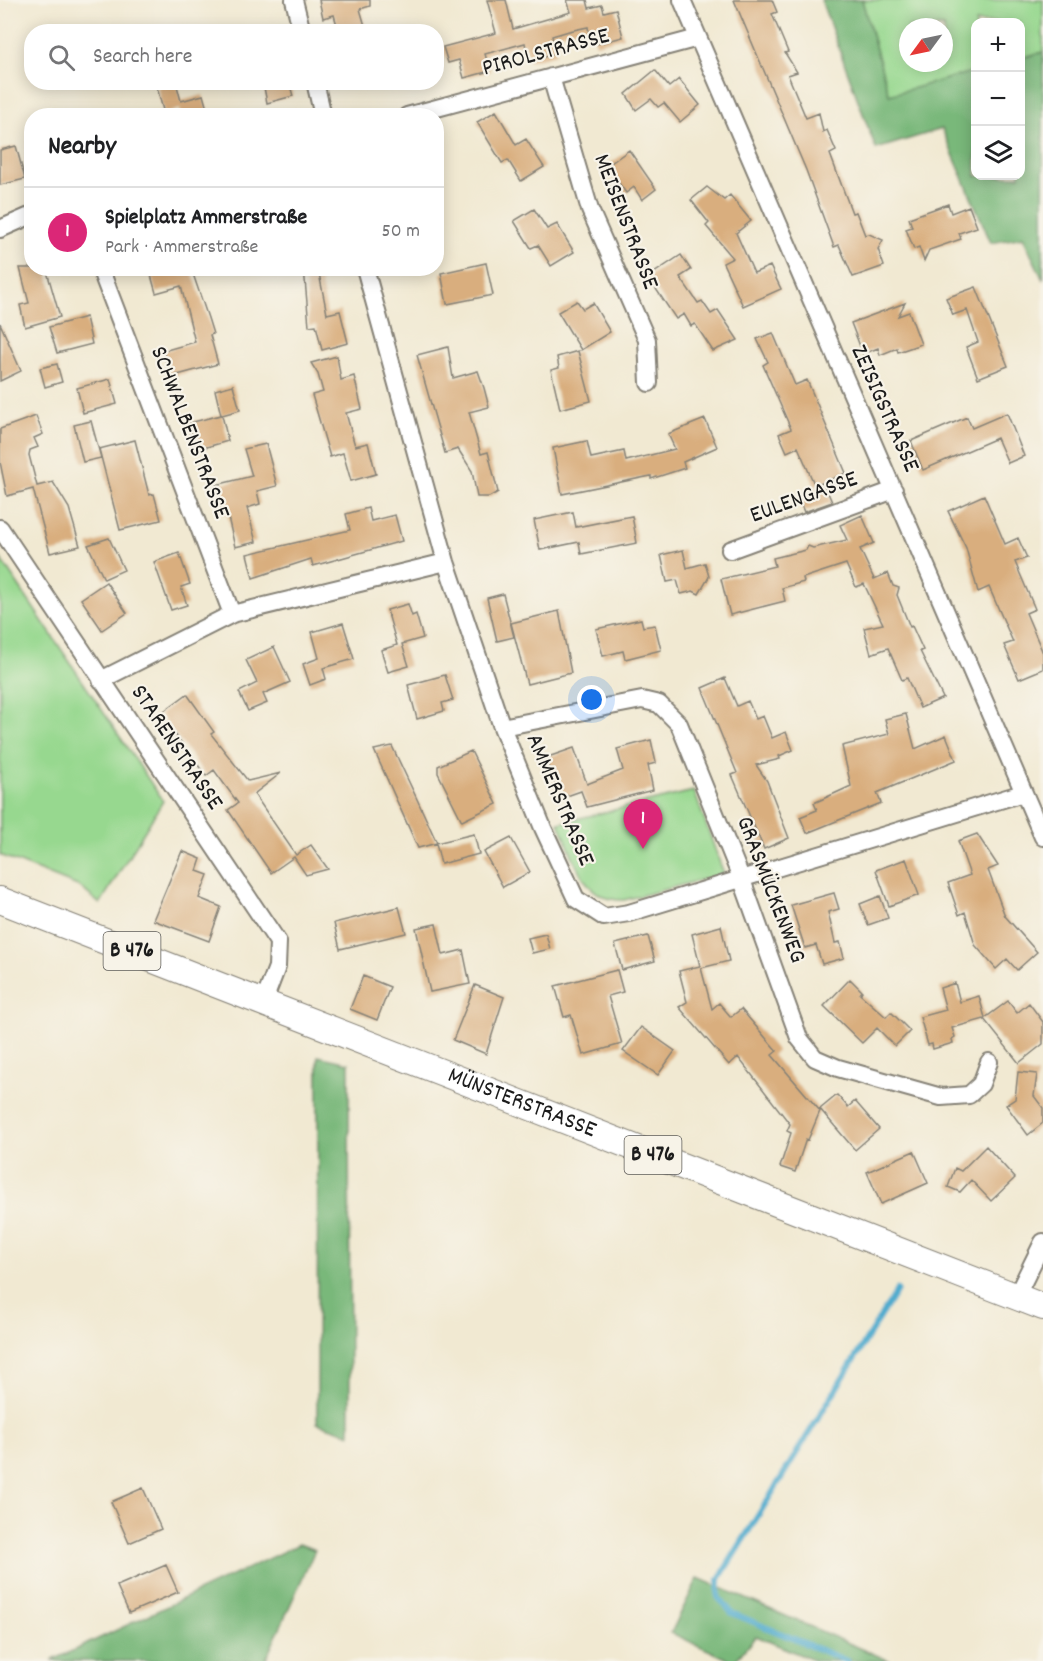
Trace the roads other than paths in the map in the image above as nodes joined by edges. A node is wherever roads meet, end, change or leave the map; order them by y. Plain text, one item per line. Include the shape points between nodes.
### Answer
1 (294, 0) edge
2 (682, 0) edge
3 (300, 24) edge
4 (698, 38) junction
5 (551, 77) junction
6 (317, 90) edge
7 (321, 108) edge
8 (437, 108) edge
9 (24, 218) edge
10 (0, 229) edge
11 (103, 276) edge
12 (367, 276) edge
13 (649, 383) dead end
14 (894, 490) junction
15 (0, 528) edge
16 (730, 550) dead end
17 (446, 562) junction
18 (232, 614) junction
19 (101, 680) junction
20 (502, 727) junction
21 (1023, 793) junction
22 (1043, 837) edge
23 (742, 880) junction
24 (0, 900) edge
25 (264, 1001) junction
26 (989, 1062) dead end
27 (1043, 1242) edge
28 (1016, 1297) junction
29 (1043, 1307) edge

1 - 3 street
2 - 4 street, ZEISIGSTRASSE
4 - 5 street, PIROLSTRASSE
4 - 14 street, ZEISIGSTRASSE
5 - 8 street, PIROLSTRASSE
5 - 13 street, MEISENSTRASSE via 590,210 647,340
6 - 7 street
9 - 10 street
11 - 18 street, SCHWALBENSTRASSE
12 - 17 street, AMMERSTRASSE
14 - 16 street, EULENGASSE
14 - 21 street, ZEISIGSTRASSE
15 - 19 street, STARENSTRASSE
17 - 18 street
17 - 20 street, AMMERSTRASSE
18 - 19 street
19 - 25 street, STARENSTRASSE via 278,942 277,968
20 - 23 street, GRASMÜCKENWEG via 642,700 659,705 679,724
20 - 23 street, AMMERSTRASSE via 576,898 604,917
21 - 22 street, ZEISIGSTRASSE
21 - 23 street, AMMERSTRASSE
23 - 26 street, GRASMÜCKENWEG via 799,1038 815,1058 941,1097 969,1095 981,1084
24 - 25 main road, MÜNSTERSTRASSE / B 476
25 - 28 main road, MÜNSTERSTRASSE / B 476
27 - 28 street
28 - 29 main road, MÜNSTERSTRASSE / B 476

